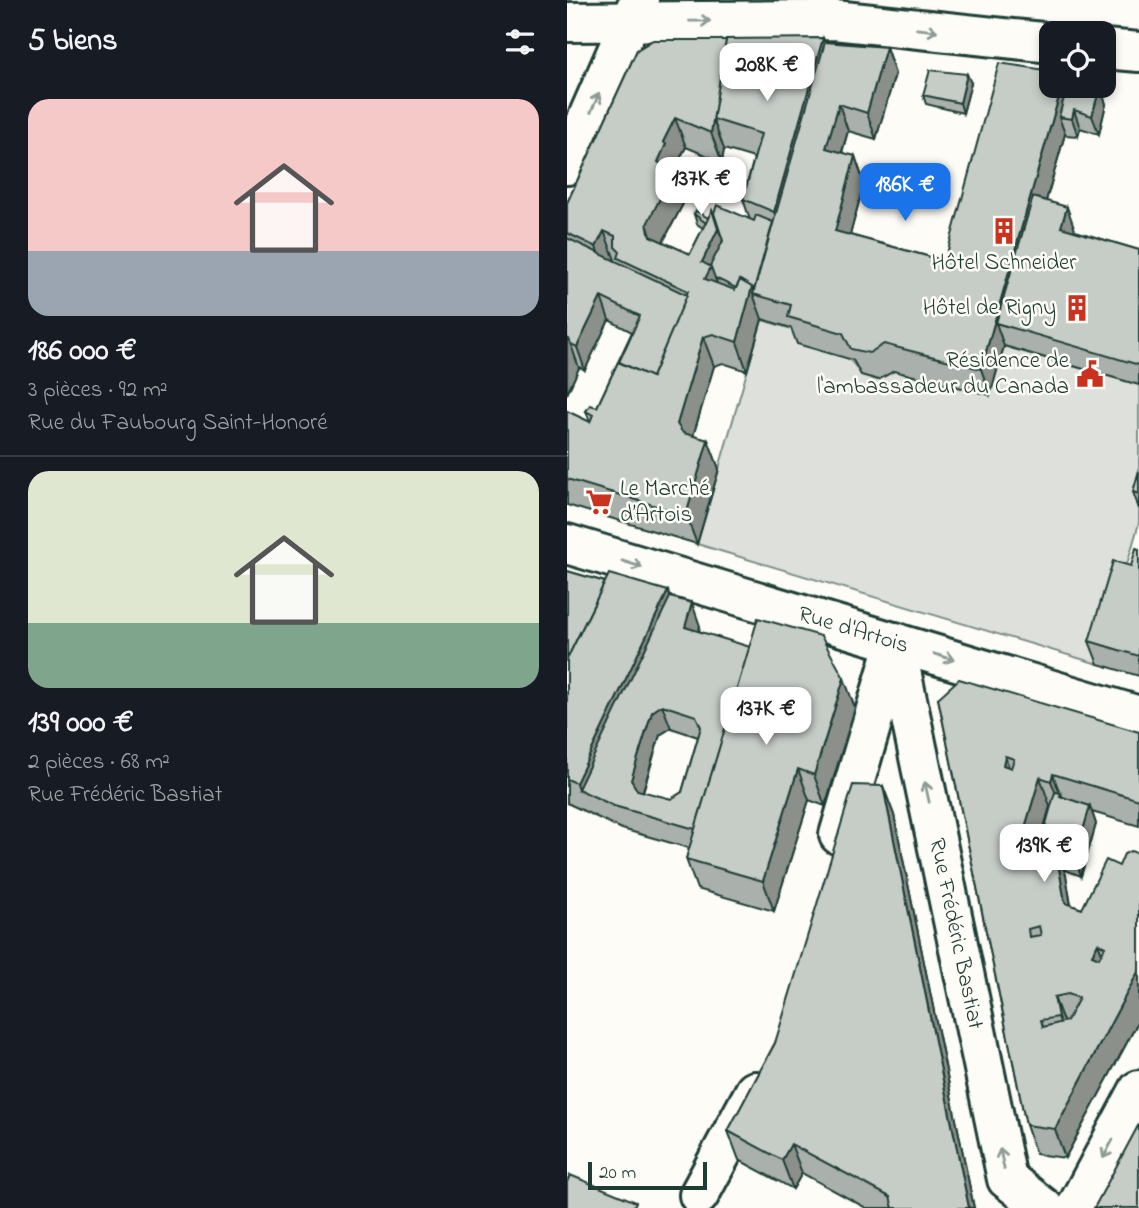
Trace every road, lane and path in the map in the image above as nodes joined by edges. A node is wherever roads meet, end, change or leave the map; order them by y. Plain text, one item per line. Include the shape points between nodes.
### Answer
1 (636, 11) edge
2 (567, 22) edge
3 (1039, 42) edge
4 (1116, 50) edge
5 (1139, 52) edge
6 (567, 165) edge
7 (567, 544) edge
8 (895, 642) junction
9 (1139, 716) edge
10 (828, 874) edge
11 (772, 1059) edge
12 (1139, 1090) edge
13 (699, 1195) dead end
14 (1044, 1208) edge
15 (1076, 1208) edge

1 - 2 street
1 -> 3 street via 834,19
6 -> 1 street
4 - 5 street
7 -> 8 street, Rue d'Artois
8 -> 9 street, Rue d'Artois
8 - 10 street
14 -> 8 street, Rue Frédéric Bastiat via 1007,1179
11 - 13 street
12 -> 15 street

